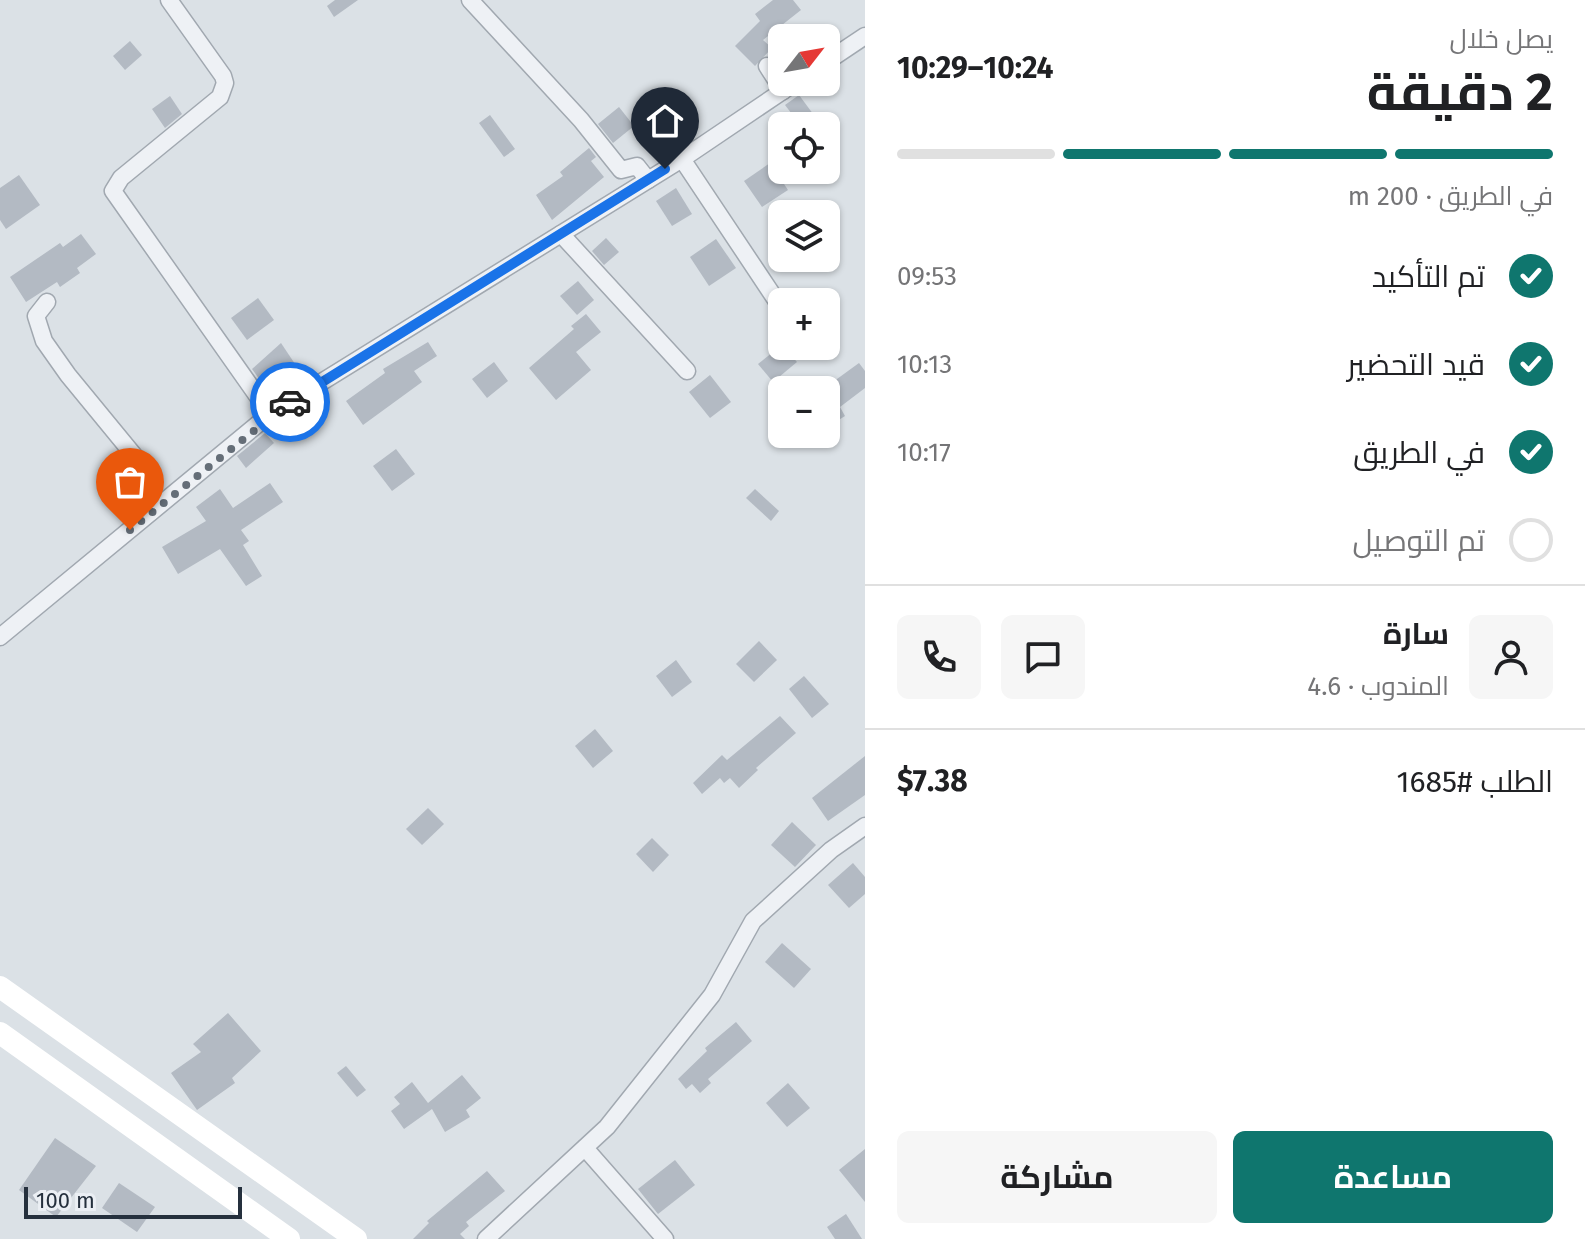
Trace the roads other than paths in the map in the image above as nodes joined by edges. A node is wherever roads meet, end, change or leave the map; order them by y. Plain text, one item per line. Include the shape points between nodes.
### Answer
1 (169, 0) edge
2 (470, 0) edge
3 (865, 36) edge
4 (840, 53) edge
5 (775, 96) edge
6 (682, 159) junction
7 (648, 180) junction
8 (561, 234) junction
9 (768, 288) edge
10 (47, 302) dead end
11 (687, 371) dead end
12 (270, 414) junction
13 (151, 512) junction
14 (0, 637) edge
15 (865, 826) edge
16 (0, 987) edge
17 (0, 1033) edge
18 (585, 1148) junction
19 (275, 1235) edge
20 (356, 1239) edge
21 (486, 1239) edge
22 (665, 1239) edge

1 - 12 street via 223,76 224,89 121,178 113,191
2 - 7 street via 621,170 637,166
3 - 4 street
5 - 6 street
6 - 7 street
6 - 9 street
7 - 8 street
8 - 11 street
8 - 12 street
10 - 13 street via 36,316 44,341 137,459
12 - 13 street
13 - 14 street
15 - 18 street via 753,921 712,995
16 - 20 main road
17 - 19 main road
18 - 21 street
18 - 22 street

